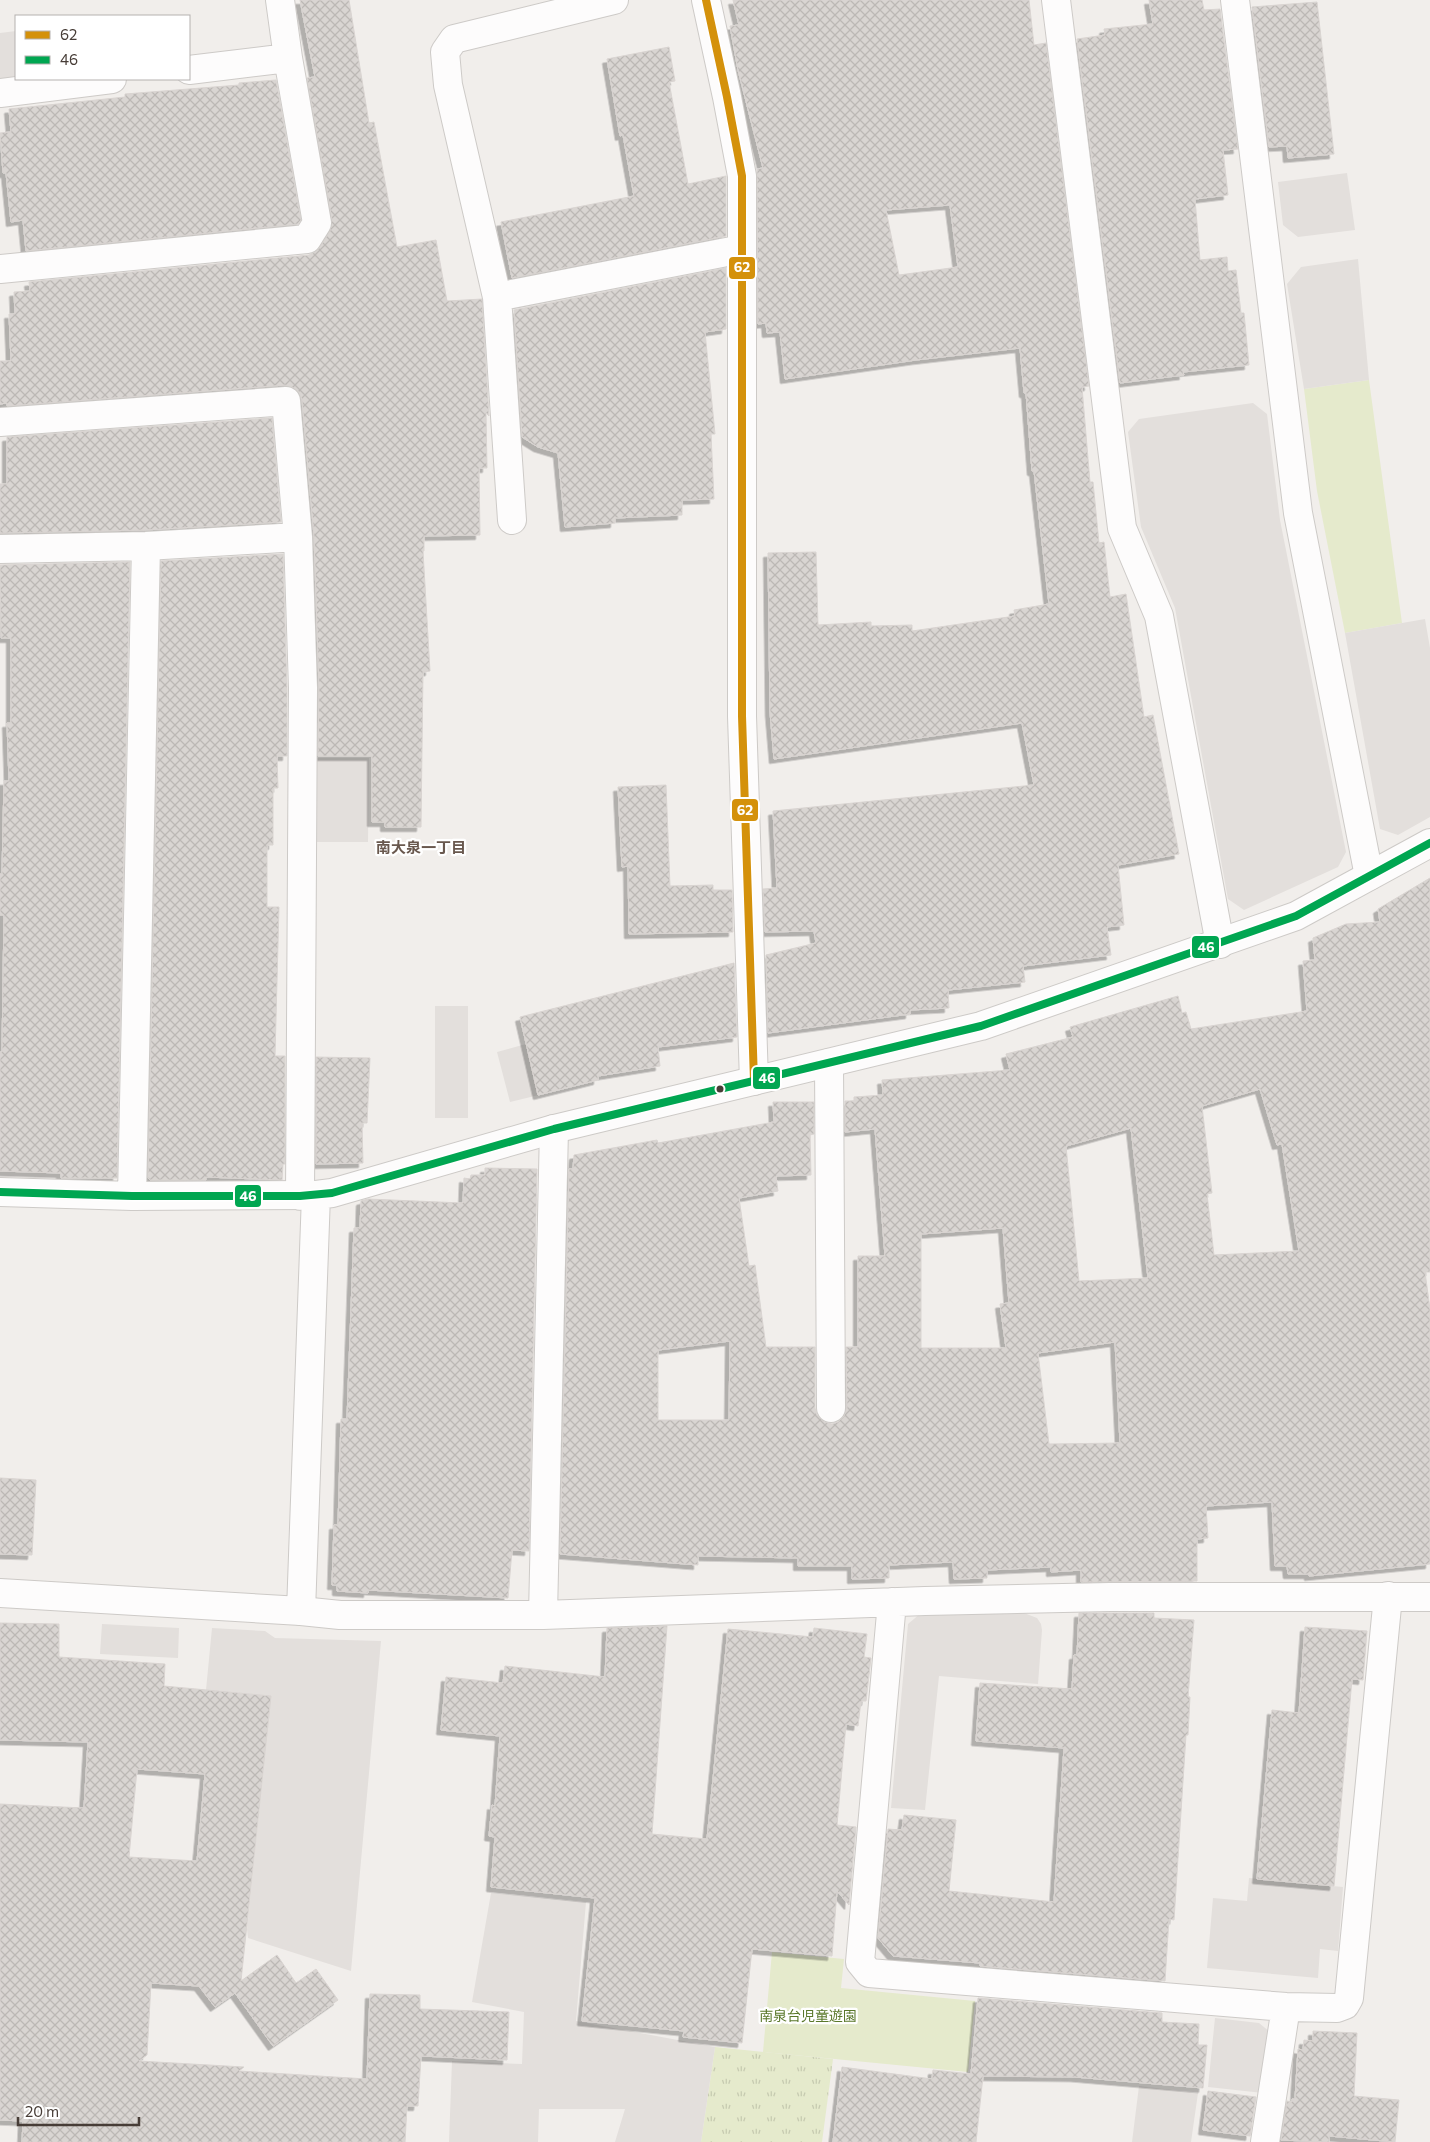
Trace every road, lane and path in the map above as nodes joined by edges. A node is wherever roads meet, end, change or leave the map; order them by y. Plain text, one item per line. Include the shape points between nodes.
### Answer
1 (280, 0) edge
2 (614, 0) edge
3 (706, 0) edge
4 (1056, 0) edge
5 (1235, 0) edge
6 (288, 58) junction
7 (190, 70) edge
8 (105, 80) edge
9 (0, 94) edge
10 (742, 249) junction
11 (0, 268) edge
12 (497, 297) junction
13 (0, 422) edge
14 (512, 520) dead end
15 (298, 536) junction
16 (146, 546) junction
17 (0, 550) edge
18 (1430, 844) edge
19 (1369, 876) junction
20 (1220, 944) junction
21 (829, 1063) junction
22 (754, 1081) junction
23 (554, 1129) junction
24 (0, 1192) edge
25 (132, 1196) junction
26 (308, 1196) junction
27 (831, 1408) dead end
28 (0, 1593) edge
29 (1388, 1596) junction
30 (1430, 1597) edge
31 (892, 1602) junction
32 (301, 1611) junction
33 (542, 1615) junction
34 (1286, 2007) junction
35 (1265, 2142) edge

1 - 6 street
2 - 12 street via 454,38 445,52 448,85
3 - 10 street via 742,176
4 - 20 street via 1122,528 1159,616
5 - 19 street via 1298,513
6 - 7 street
6 - 11 street via 317,223 307,239
8 - 9 street
10 - 12 street
10 - 22 street via 742,716
12 - 14 street
13 - 15 street via 286,401
15 - 16 street
15 - 26 street via 303,688
16 - 17 street
16 - 25 street
18 - 19 street
19 - 20 street via 1296,916
20 - 21 street via 981,1026
21 - 22 street
21 - 27 street
22 - 23 street
23 - 26 street via 332,1193
23 - 33 street
24 - 25 street
25 - 26 street
26 - 32 street
28 - 32 street
29 - 30 street
29 - 31 street
29 - 34 street via 1349,1998 1345,2005 1337,2008
31 - 33 street
31 - 34 street via 860,1962 864,1969 869,1973
32 - 33 street
34 - 35 street

